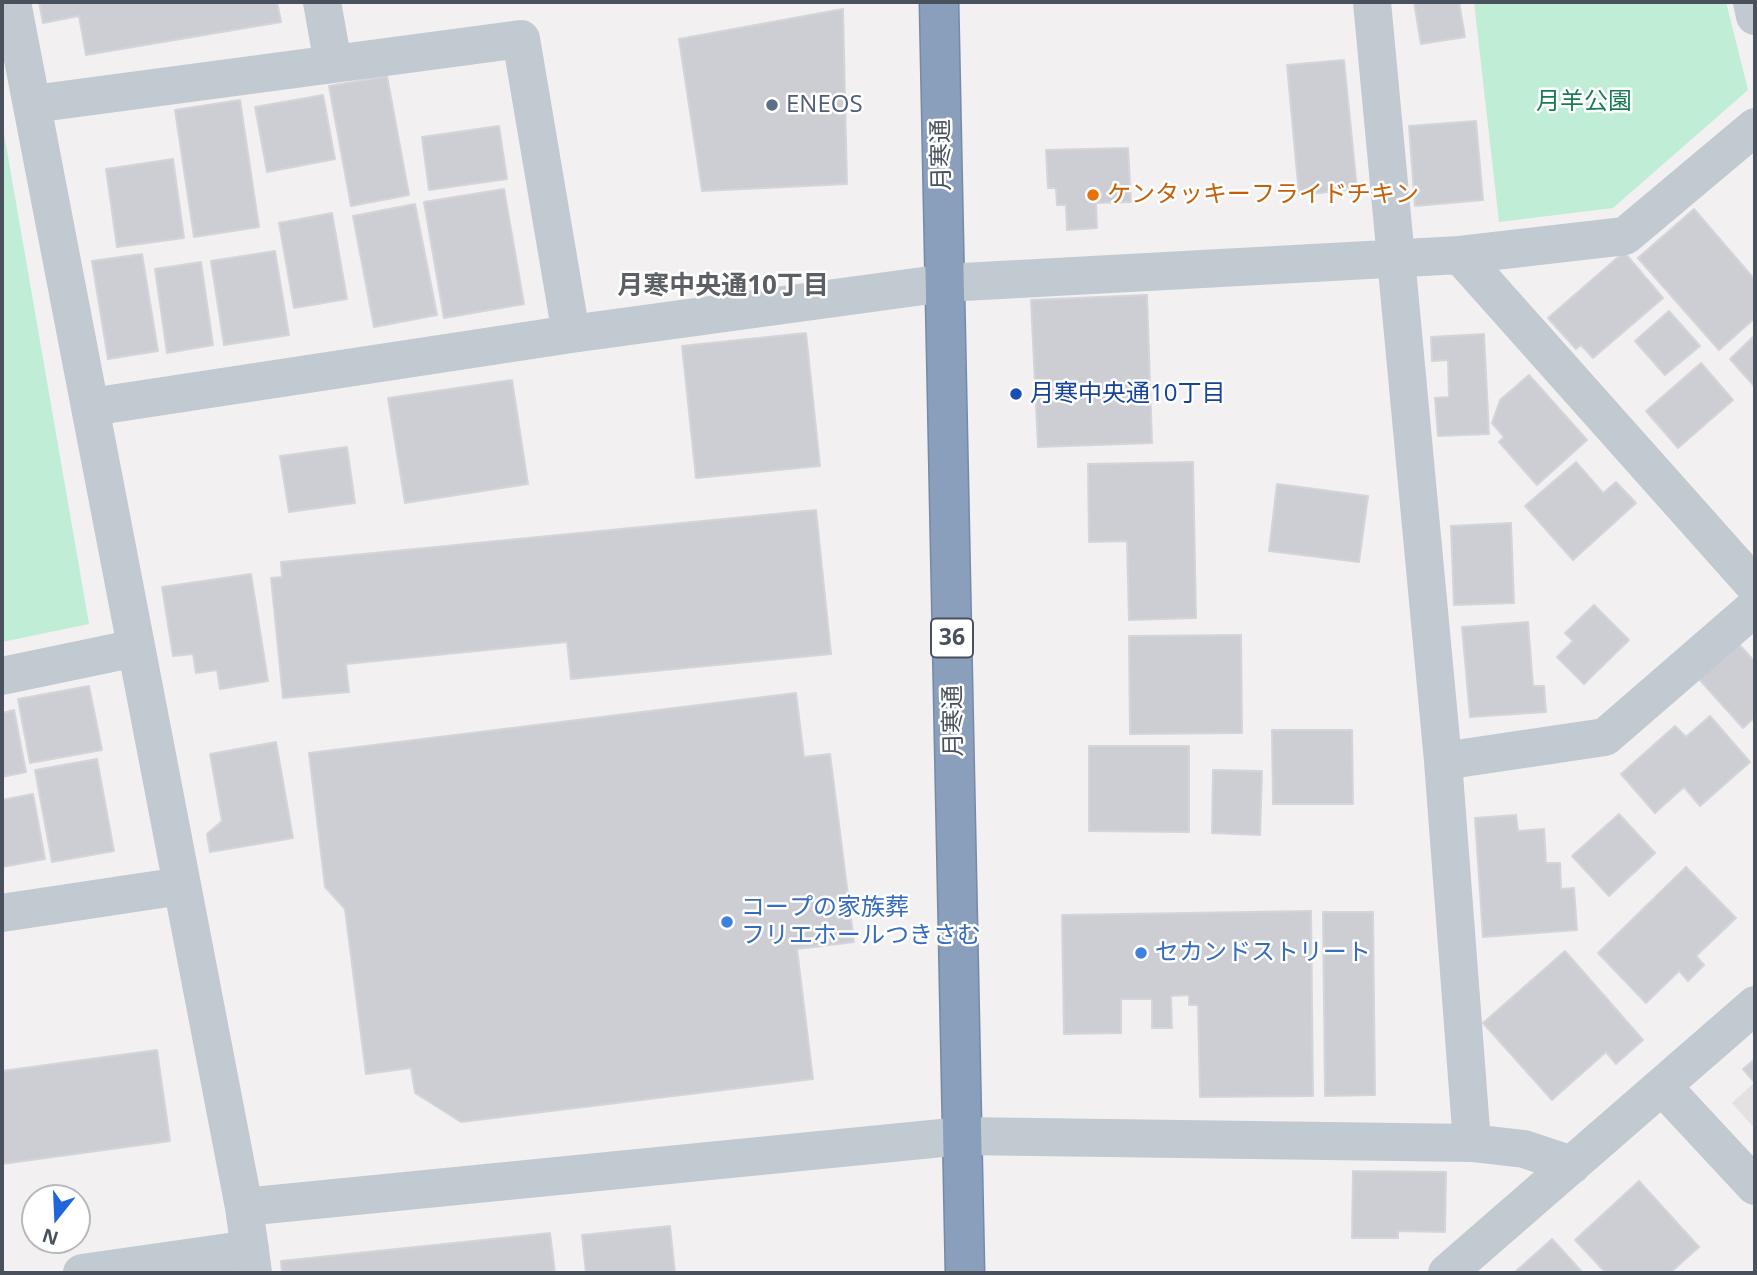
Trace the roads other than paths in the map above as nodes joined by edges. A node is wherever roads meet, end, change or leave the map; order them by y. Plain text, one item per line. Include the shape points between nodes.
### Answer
1 (12, 2) edge
2 (322, 2) edge
3 (939, 2) edge
4 (1372, 2) edge
5 (1752, 2) edge
6 (1755, 16) edge
7 (333, 64) junction
8 (33, 104) junction
9 (1755, 127) edge
10 (1460, 255) junction
11 (1395, 256) junction
12 (944, 283) junction
13 (571, 334) junction
14 (90, 407) junction
15 (1755, 586) edge
16 (1755, 607) edge
17 (136, 648) junction
18 (2, 676) edge
19 (1443, 761) junction
20 (181, 886) junction
21 (2, 913) edge
22 (1755, 1005) edge
23 (1662, 1086) junction
24 (962, 1136) junction
25 (1472, 1143) junction
26 (1572, 1165) junction
27 (1755, 1186) edge
28 (244, 1207) junction
29 (251, 1261) edge
30 (82, 1273) edge
31 (965, 1273) edge
32 (1447, 1273) edge

1 - 8 street
2 - 7 street
3 - 12 highway, 月寒通 / 36
4 - 11 street
5 - 6 street
7 - 8 street
7 - 13 street via 521,39
8 - 14 street
9 - 10 street via 1625,236
10 - 11 street
10 - 15 street
11 - 12 street
11 - 19 street
12 - 13 street
12 - 24 highway, 月寒通 / 36
13 - 14 street
14 - 17 street
16 - 19 street via 1605,737
17 - 18 street
17 - 20 street
19 - 25 street
20 - 21 street
20 - 28 street
22 - 23 street
23 - 26 street
23 - 27 street
24 - 25 street
24 - 28 street
24 - 31 highway, 月寒通 / 36
25 - 26 street via 1524,1149
26 - 32 street
28 - 29 street
29 - 30 street

